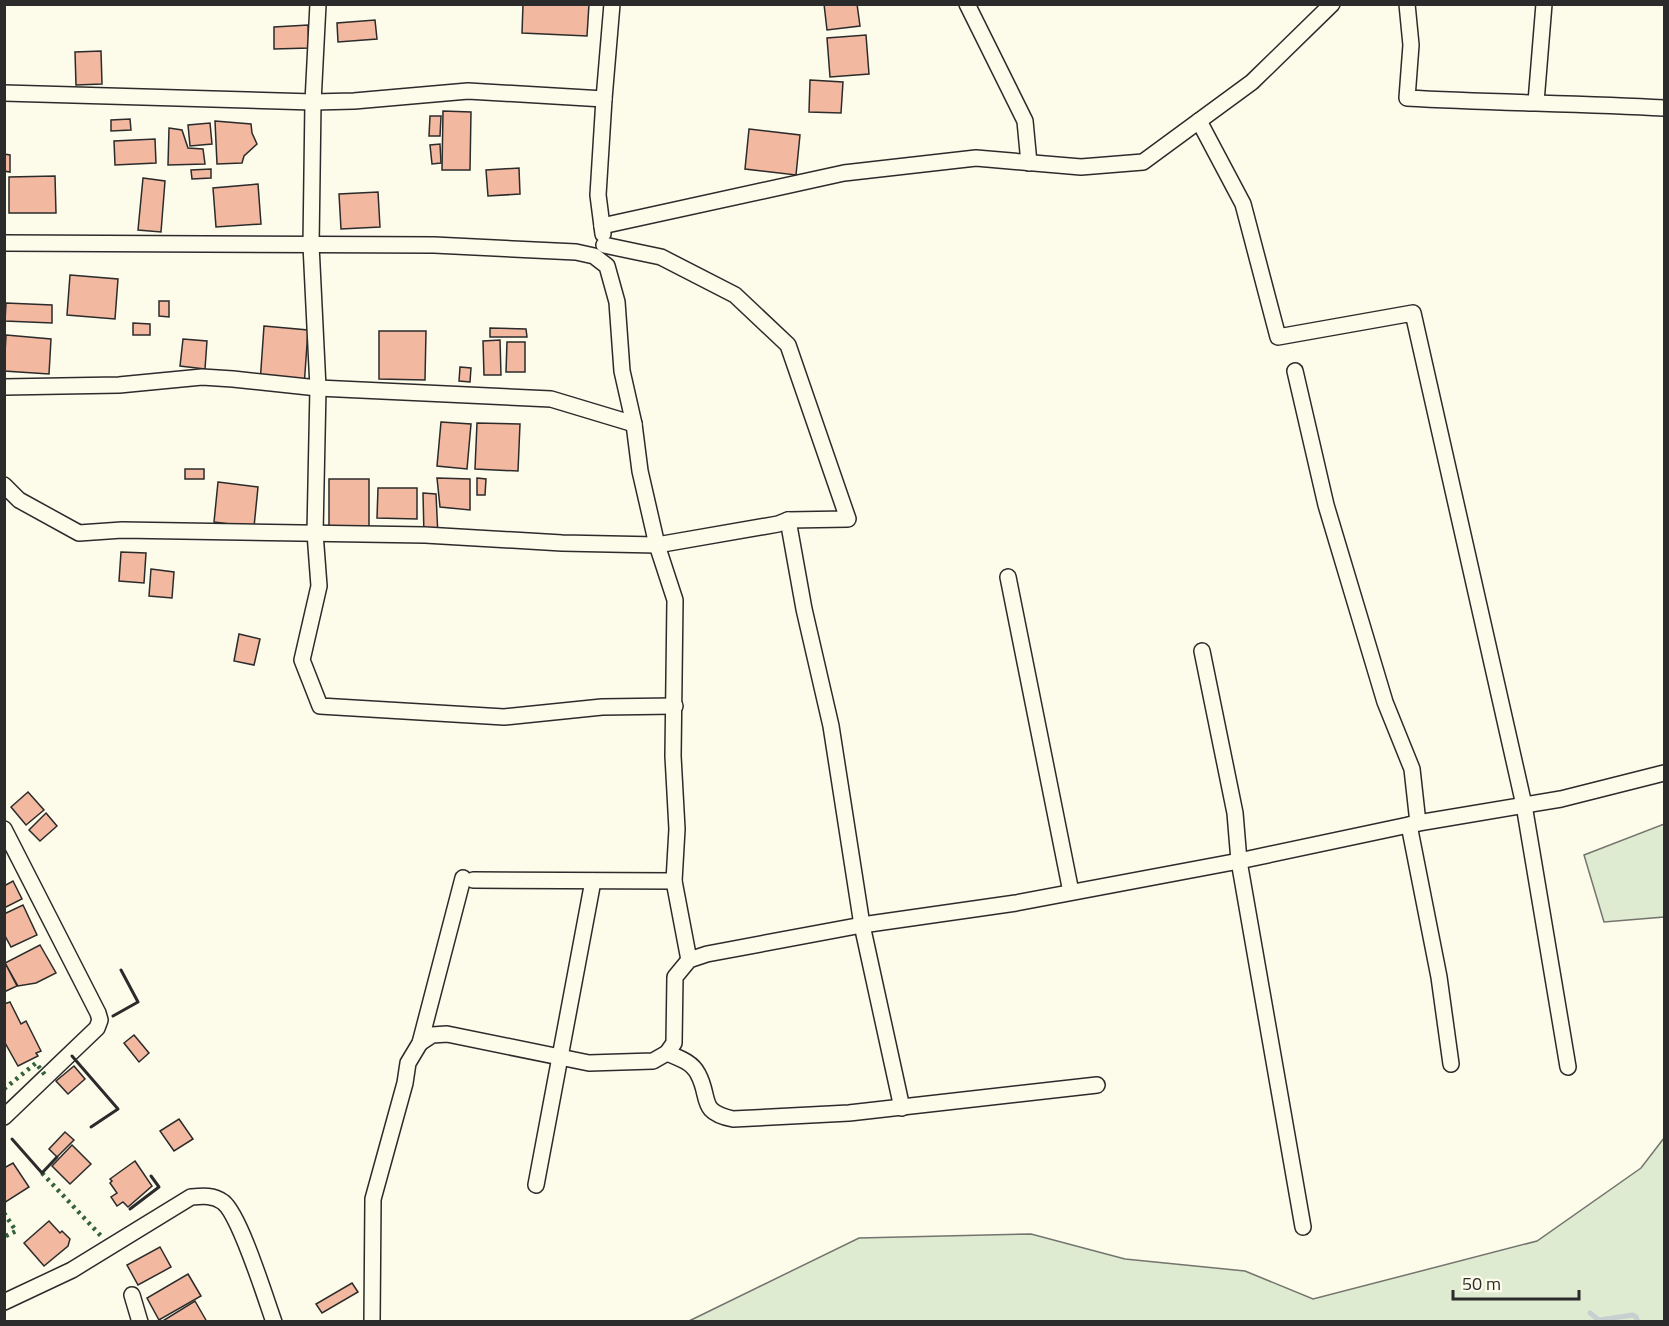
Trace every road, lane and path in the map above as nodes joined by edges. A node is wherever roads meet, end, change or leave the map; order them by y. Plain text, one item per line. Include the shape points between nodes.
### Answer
1 (318, 4) edge
2 (612, 4) edge
3 (967, 4) edge
4 (1332, 4) edge
5 (1407, 4) edge
6 (1544, 4) edge
7 (4, 93) edge
8 (604, 99) junction
9 (313, 102) junction
10 (1536, 102) junction
11 (1665, 108) edge
12 (1199, 121) junction
13 (1029, 163) junction
14 (602, 226) junction
15 (4, 243) edge
16 (311, 245) junction
17 (604, 245) junction
18 (607, 266) junction
19 (1295, 371) dead end
20 (4, 387) edge
21 (318, 388) junction
22 (634, 424) junction
23 (4, 485) edge
24 (788, 520) junction
25 (315, 534) junction
26 (657, 545) junction
27 (1008, 577) dead end
28 (1202, 651) dead end
29 (675, 706) junction
30 (1665, 773) edge
31 (1524, 805) junction
32 (1414, 824) junction
33 (4, 829) edge
34 (1239, 861) junction
35 (593, 880) junction
36 (674, 881) junction
37 (1071, 892) junction
38 (862, 925) junction
39 (689, 960) junction
40 (420, 1043) junction
41 (667, 1053) junction
42 (561, 1057) junction
43 (1451, 1064) dead end
44 (1568, 1067) dead end
45 (1097, 1085) dead end
46 (902, 1108) junction
47 (4, 1117) edge
48 (536, 1185) dead end
49 (1303, 1227) dead end
50 (132, 1295) dead end
51 (4, 1302) edge
52 (141, 1322) edge
53 (274, 1322) edge
54 (372, 1322) edge

1 - 9 street
2 - 8 street
3 - 13 street via 1024,121
4 - 12 street via 1252,82
5 - 10 street via 1407,98
6 - 10 street
7 - 9 street
8 - 9 street via 468,91
8 - 14 street via 598,195
9 - 16 street
10 - 11 street
12 - 13 street via 1143,162 1081,167
12 - 31 street via 1243,204 1278,337 1413,314
13 - 14 street via 976,159 844,173
14 - 17 street
15 - 16 street
16 - 18 street via 434,245 576,252 594,256
16 - 21 street
17 - 18 street
17 - 24 street via 662,257 735,295 789,345 848,519
18 - 22 street via 617,302 622,371
19 - 32 street via 1329,516 1385,702 1412,769
20 - 21 street via 119,385 202,377
21 - 22 street via 551,399
21 - 25 street
22 - 26 street
23 - 25 street via 20,500 79,533 122,530
24 - 26 street via 778,525
24 - 38 street via 831,726
25 - 26 street
25 - 29 street via 319,586 302,660 320,706 504,717 602,707
26 - 29 street via 675,600
27 - 37 street
28 - 34 street via 1235,813
29 - 36 street
30 - 31 street
31 - 32 street
31 - 44 street
32 - 34 street
32 - 43 street
33 - 47 street via 100,1020 97,1028
34 - 37 street
34 - 49 street
35 - 36 street
35 - 40 street via 468,879
35 - 42 street
36 - 39 street
37 - 38 street
38 - 39 street
38 - 46 street
39 - 41 street via 675,977 674,1043
40 - 42 street via 432,1035 447,1034
40 - 54 street via 408,1063 373,1199
41 - 42 street via 653,1061 589,1063
41 - 46 street via 687,1062 698,1074 708,1106 718,1116 733,1119
42 - 48 street
45 - 46 street
50 - 52 street
51 - 53 street via 72,1270 191,1197 211,1196 224,1202 236,1218

